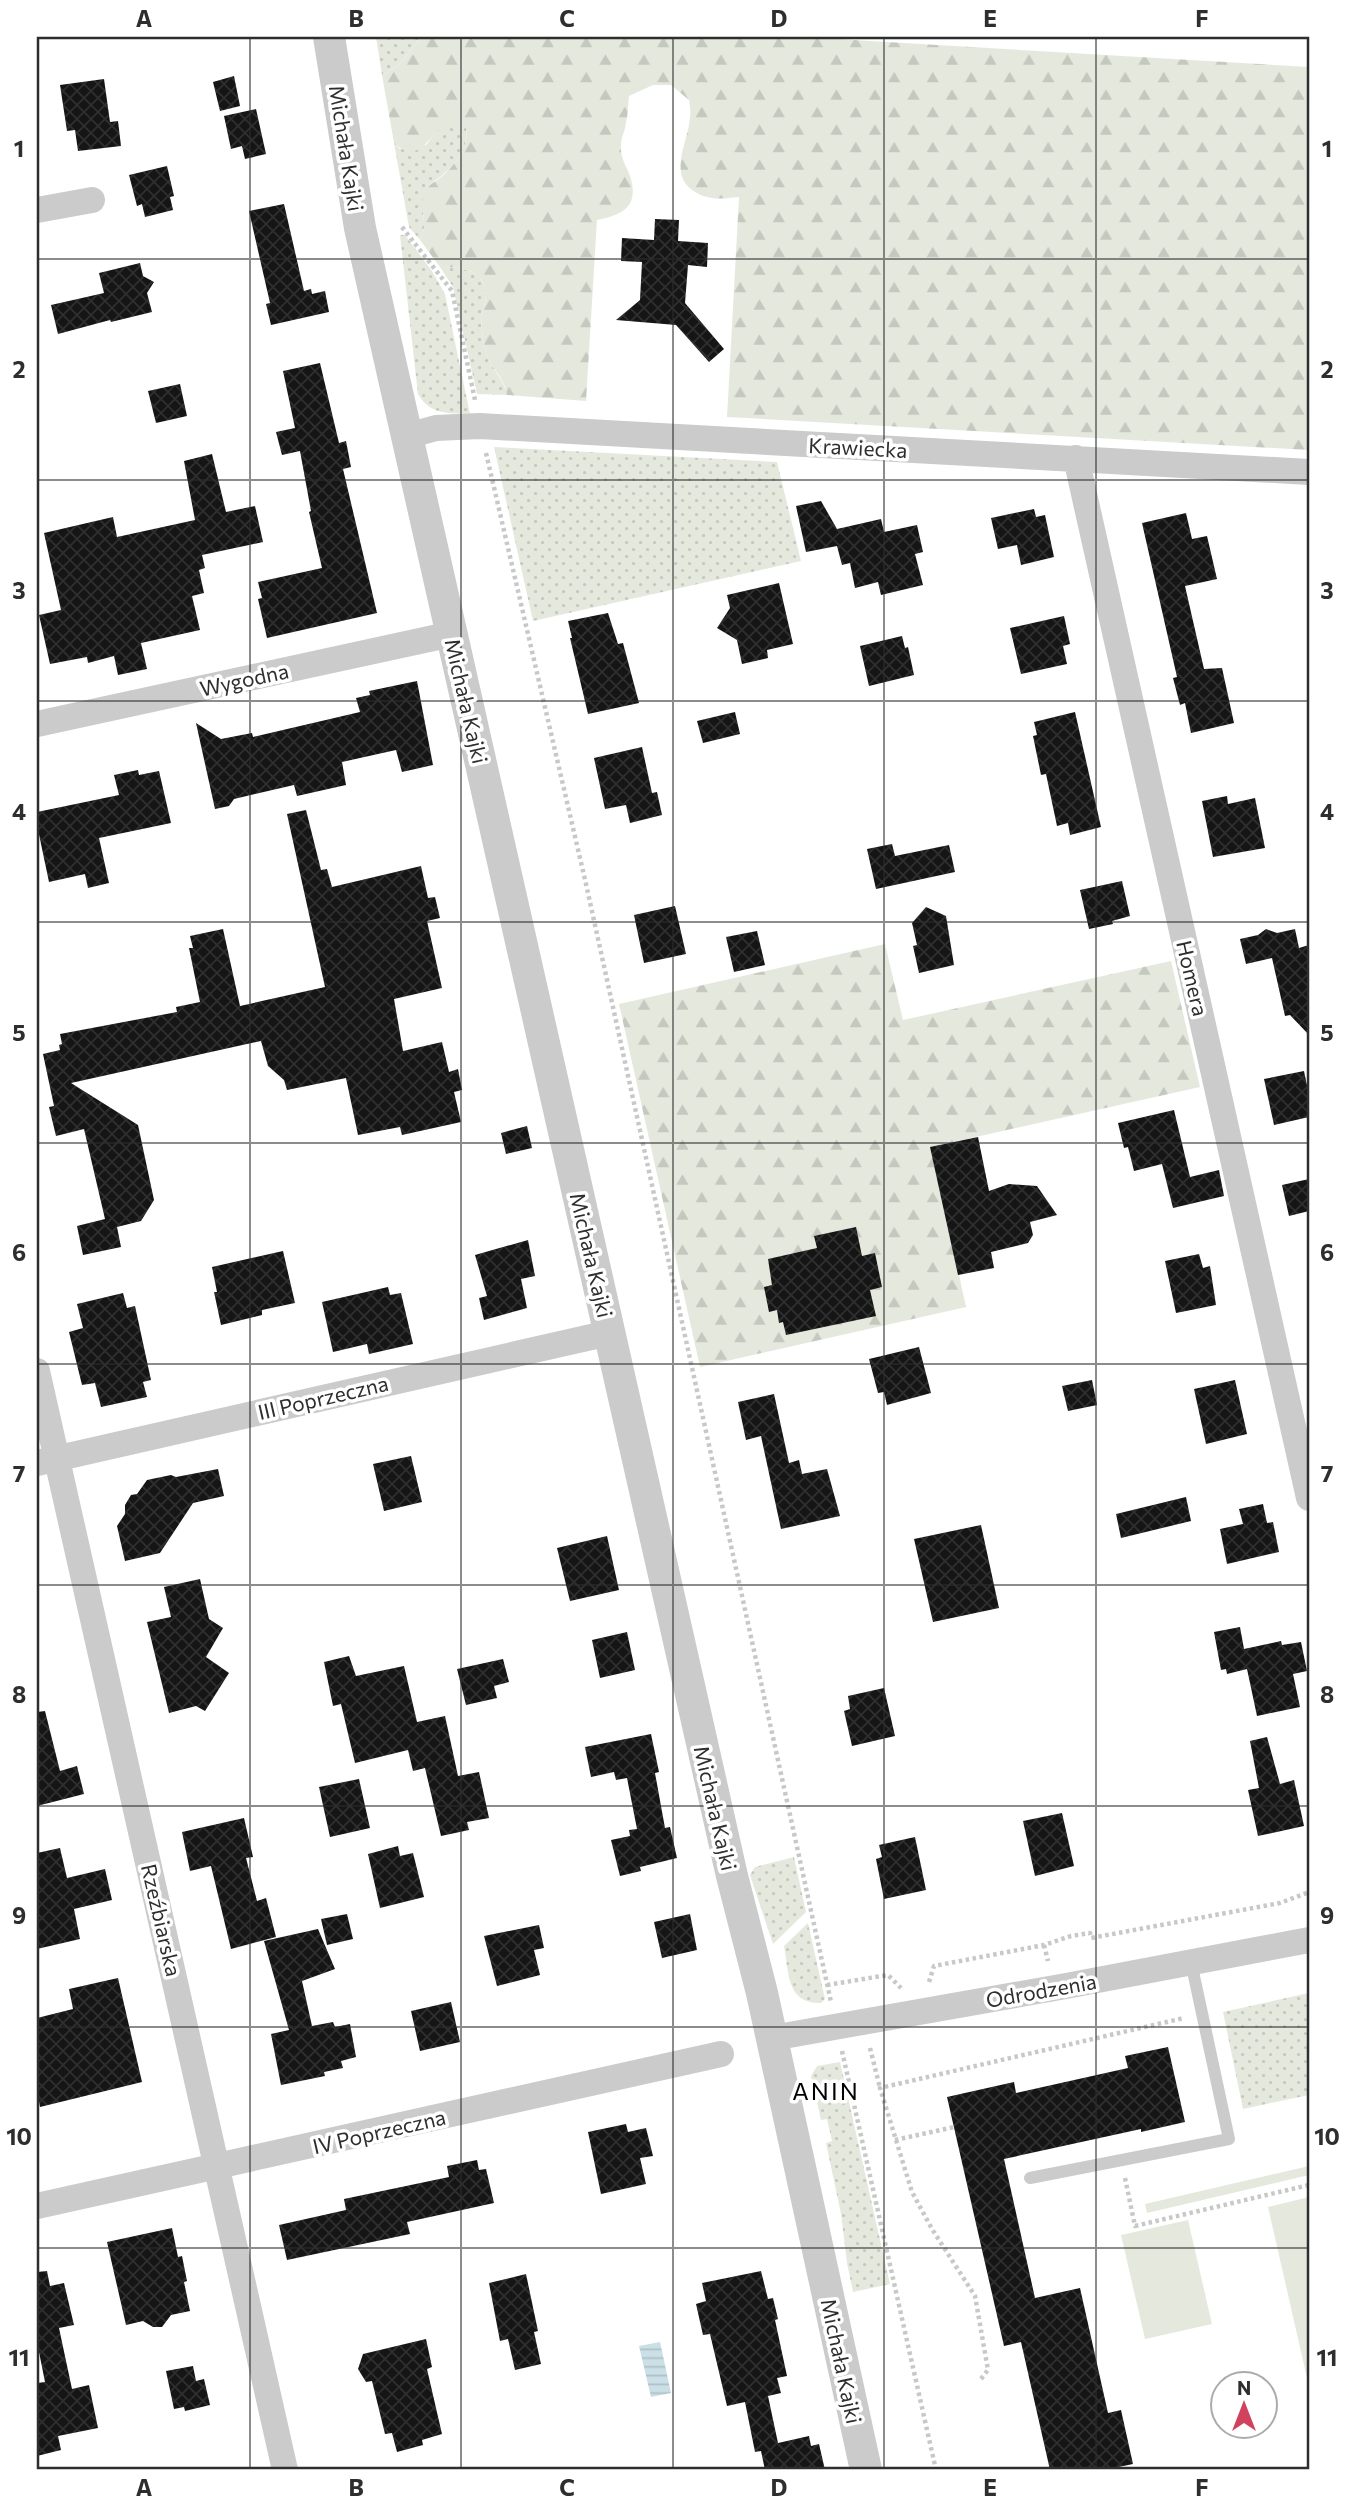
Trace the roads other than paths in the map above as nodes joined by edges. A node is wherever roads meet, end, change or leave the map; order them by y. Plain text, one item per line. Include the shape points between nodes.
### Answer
1 (329, 37) edge
2 (92, 200) dead end
3 (37, 210) edge
4 (407, 436) junction
5 (1076, 458) junction
6 (1309, 472) edge
7 (452, 634) junction
8 (37, 724) edge
9 (609, 1333) junction
10 (37, 1371) edge
11 (47, 1461) edge
12 (1309, 1498) edge
13 (1309, 1940) edge
14 (1191, 1962) junction
15 (772, 2038) junction
16 (721, 2054) dead end
17 (217, 2167) junction
18 (1030, 2178) dead end
19 (37, 2206) edge
20 (285, 2470) edge
21 (866, 2470) edge

1 - 4 street, Michała Kajki via 360,228
2 - 3 street
4 - 5 street, Krawiecka via 436,428 480,426
4 - 7 street, Michała Kajki
5 - 6 street, Krawiecka
5 - 12 street, Homera
7 - 8 street, Wygodna
7 - 9 street, Michała Kajki
9 - 11 street, III Poprzeczna
9 - 15 street, Michała Kajki
10 - 11 street, Rzeźbiarska
11 - 17 street, Rzeźbiarska
13 - 14 street, Odrodzenia
14 - 15 street, Odrodzenia
14 - 18 lane via 1229,2139
15 - 21 street, Michała Kajki
16 - 17 street, IV Poprzeczna
17 - 19 street, IV Poprzeczna
17 - 20 street, Rzeźbiarska

